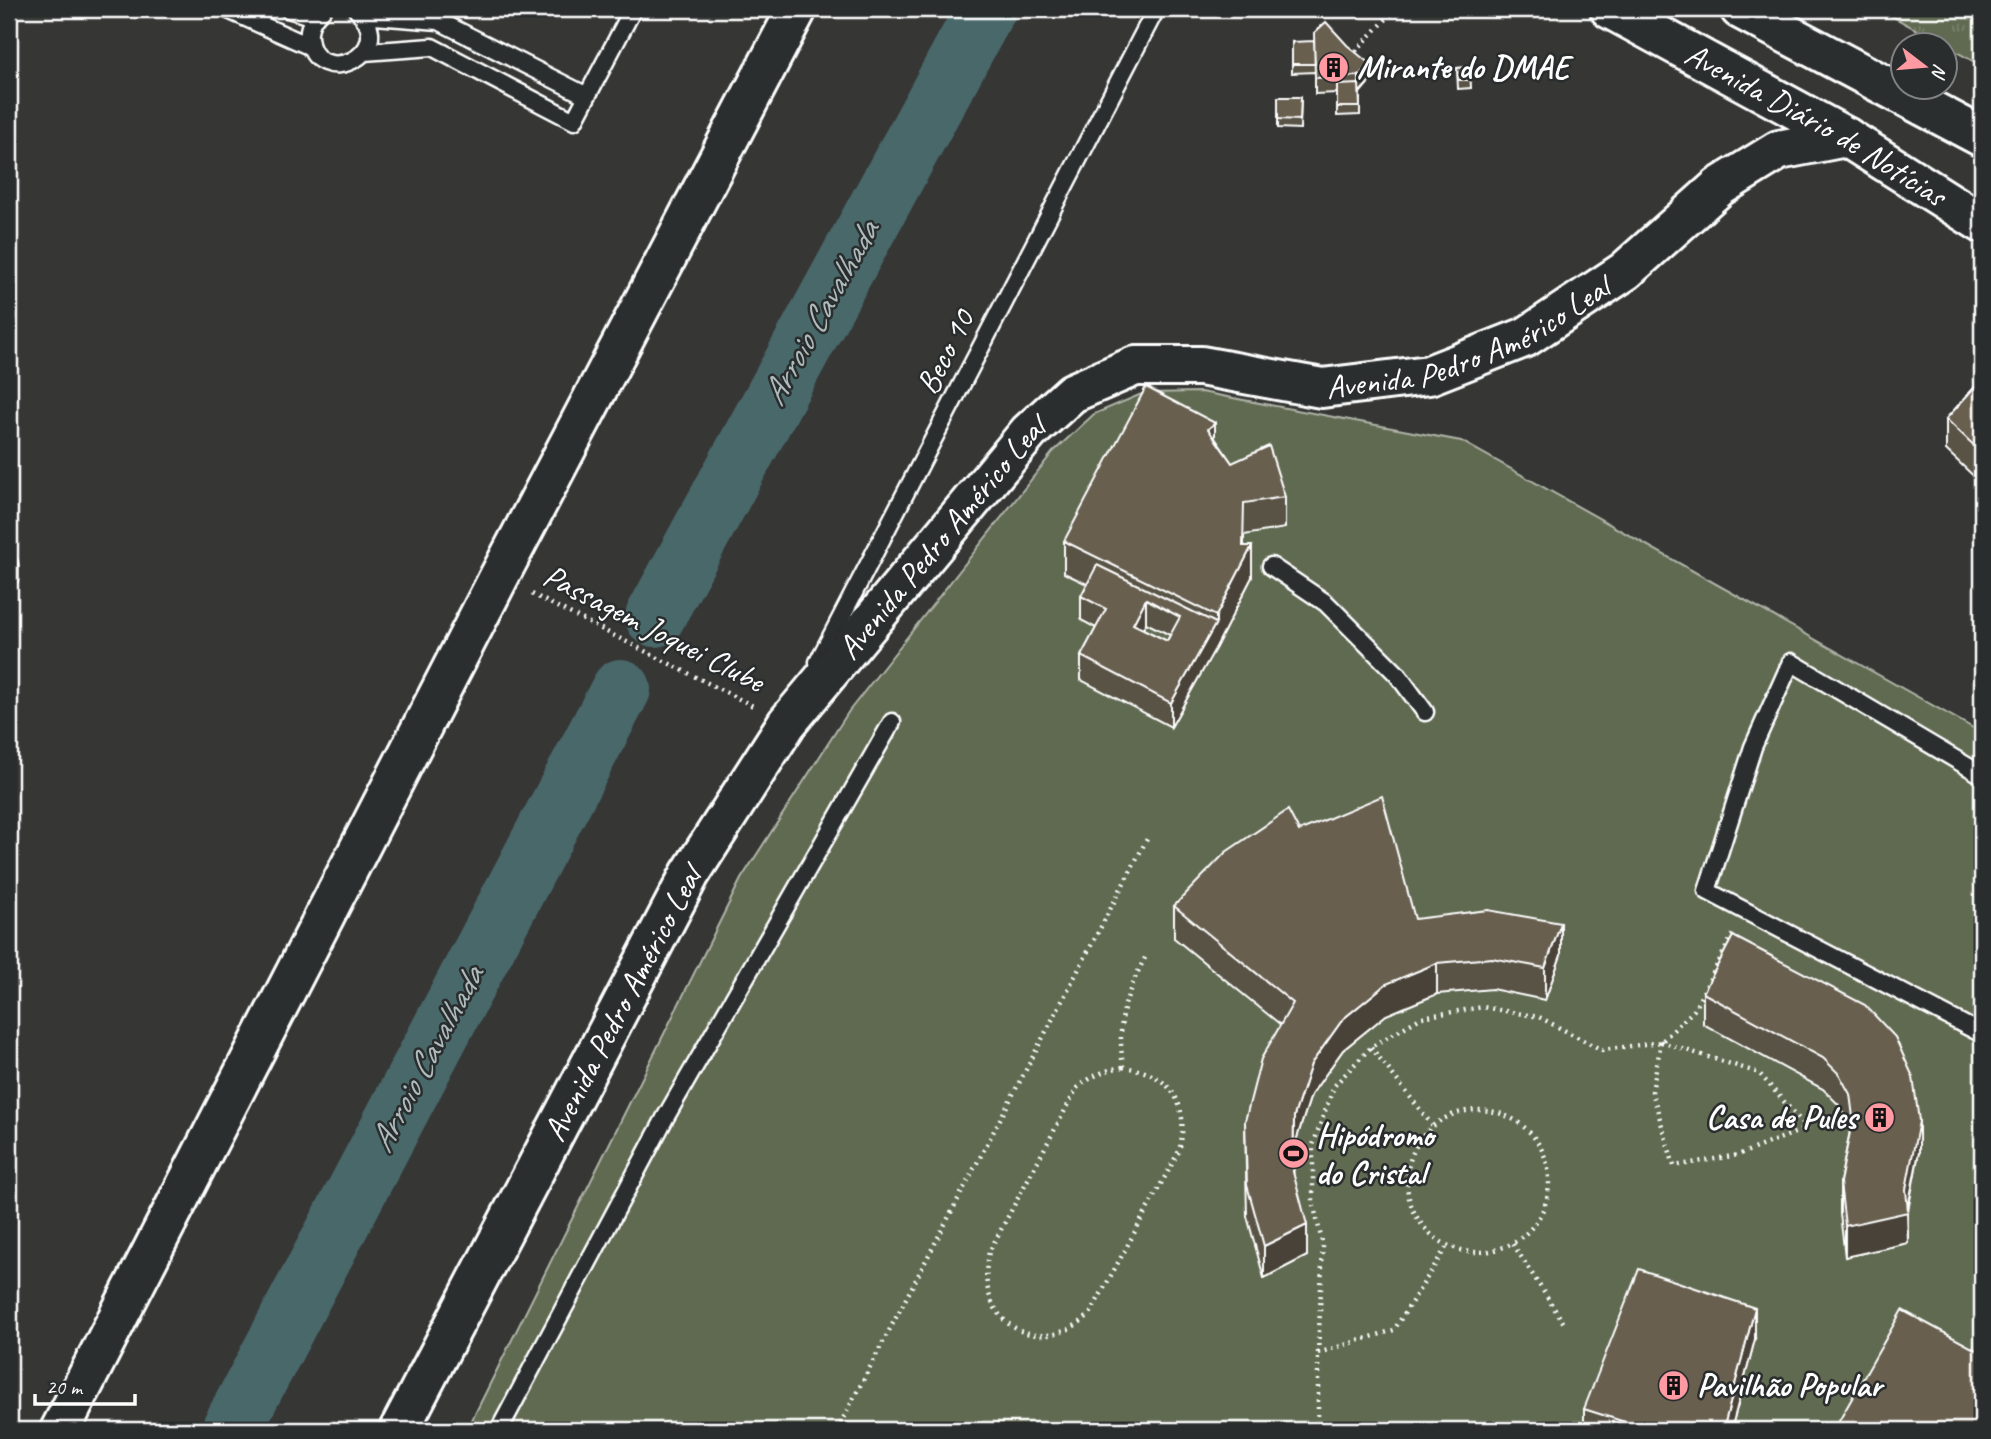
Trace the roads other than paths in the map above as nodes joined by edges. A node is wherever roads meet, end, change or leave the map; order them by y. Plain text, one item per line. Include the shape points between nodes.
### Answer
1 (226, 9) edge
2 (288, 9) edge
3 (633, 9) edge
4 (797, 9) edge
5 (1157, 9) edge
6 (1609, 9) edge
7 (1740, 9) edge
8 (359, 12) edge
9 (318, 13) edge
10 (311, 47) junction
11 (364, 52) junction
12 (587, 96) junction
13 (1846, 137) junction
14 (1982, 137) edge
15 (1982, 223) edge
16 (9, 564) edge
17 (1271, 566) dead end
18 (9, 578) edge
19 (1425, 712) dead end
20 (892, 722) dead end
21 (787, 723) junction
22 (1982, 775) edge
23 (1982, 1034) edge
24 (60, 1430) edge
25 (400, 1430) edge
26 (499, 1430) edge

1 - 10 lane
2 - 9 lane
3 - 12 lane
4 - 24 main road
5 - 21 lane, Beco 10
6 - 13 main road, Avenida Diário de Notícias
7 - 14 main road, Avenida Diário de Notícias
8 - 11 lane via 369,30
8 - 12 lane via 439,20
9 - 10 lane via 309,32
10 - 11 lane via 321,60 336,65 352,62
11 - 12 lane via 432,47 574,121
13 - 15 main road, Avenida Diário de Notícias
13 - 21 main road, Avenida Pedro Américo Leal via 1779,150 1719,187 1625,271 1526,337 1429,375 1322,388 1201,366 1135,366 1072,393 1029,432
16 - 18 lane
17 - 19 lane via 1326,603 1397,674
20 - 26 lane via 665,1118
21 - 25 main road, Avenida Pedro Américo Leal via 690,874
22 - 23 lane via 1791,662 1753,747 1707,891

